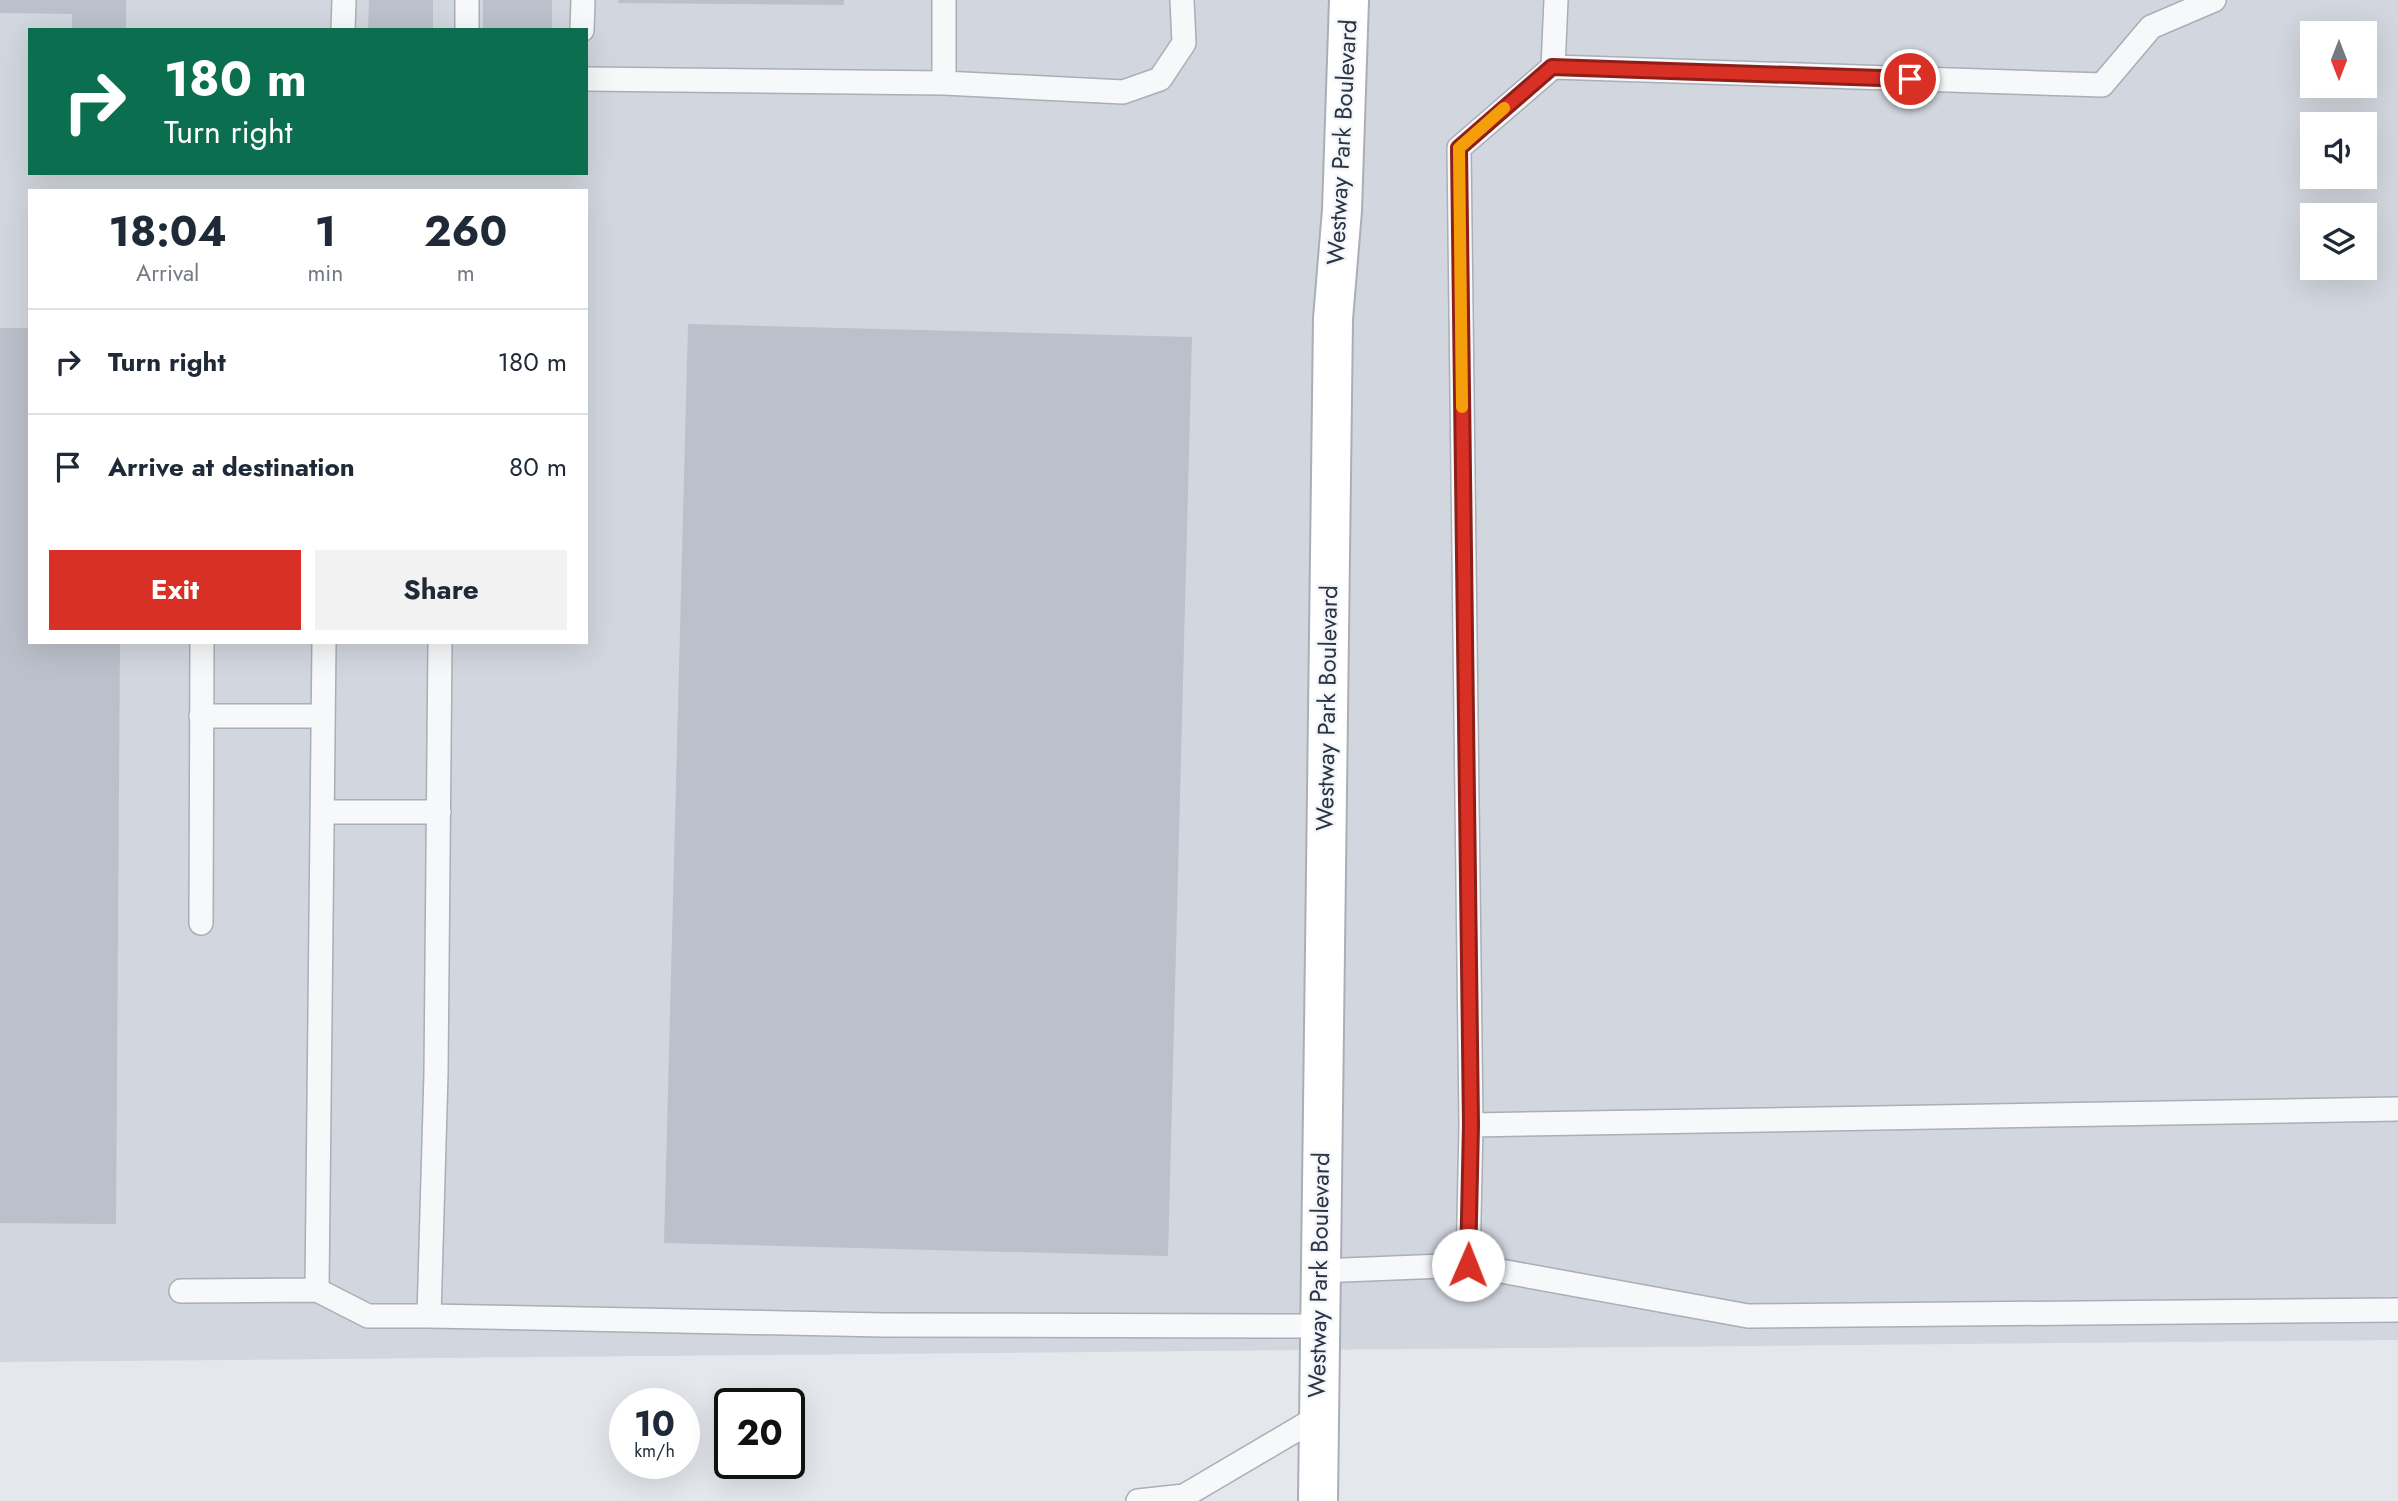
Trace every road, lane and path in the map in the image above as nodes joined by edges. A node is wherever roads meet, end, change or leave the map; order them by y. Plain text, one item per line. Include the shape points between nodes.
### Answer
1 (344, 0) edge
2 (467, 0) edge
3 (583, 0) edge
4 (944, 0) edge
5 (1182, 0) edge
6 (1349, 0) edge
7 (1556, 0) edge
8 (2214, 0) edge
9 (343, 28) edge
10 (467, 28) edge
11 (582, 28) edge
12 (1552, 67) junction
13 (588, 79) edge
14 (944, 83) junction
15 (202, 644) edge
16 (324, 644) edge
17 (440, 644) edge
18 (201, 716) junction
19 (323, 716) junction
20 (322, 812) junction
21 (439, 812) junction
22 (201, 923) dead end
23 (2398, 1109) edge
24 (1471, 1125) junction
25 (1468, 1265) junction
26 (1319, 1271) junction
27 (317, 1290) junction
28 (181, 1292) dead end
29 (2398, 1310) edge
30 (429, 1316) junction
31 (1319, 1326) junction
32 (1318, 1417) junction
33 (1183, 1499) edge
34 (1138, 1501) edge
35 (1318, 1501) edge

1 - 9 lane
2 - 10 lane
3 - 11 lane
4 - 14 lane
5 - 14 lane via 1184,43 1160,79 1123,93
6 - 26 street, Westway Park Boulevard via 1342,210 1332,319
7 - 12 lane
8 - 12 lane via 2151,27 2102,85
12 - 24 lane via 1459,148
13 - 14 lane
15 - 18 lane
16 - 19 lane
17 - 21 lane
18 - 19 lane
18 - 22 lane
19 - 20 lane
20 - 21 lane
20 - 27 lane
21 - 30 lane
23 - 24 lane
24 - 25 lane
25 - 26 lane
25 - 29 lane via 1748,1316
26 - 31 street, Westway Park Boulevard
27 - 28 lane
27 - 30 lane via 368,1316
30 - 31 lane via 884,1325
31 - 32 street, Westway Park Boulevard
32 - 33 lane
32 - 35 street, Westway Park Boulevard
33 - 34 lane

